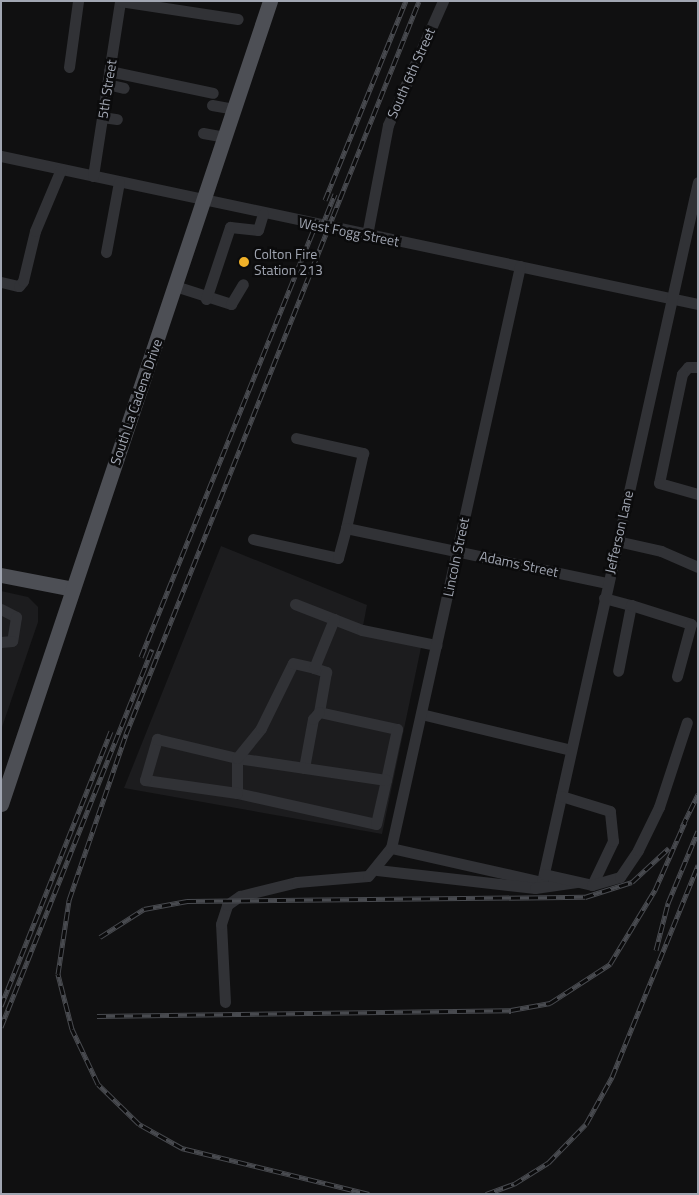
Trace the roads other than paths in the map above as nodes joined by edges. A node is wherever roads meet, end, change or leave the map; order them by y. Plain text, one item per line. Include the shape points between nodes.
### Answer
1 (78, 1) edge
2 (120, 1) edge
3 (270, 1) edge
4 (443, 1) edge
5 (238, 19) dead end
6 (69, 67) dead end
7 (109, 71) junction
8 (107, 84) junction
9 (124, 88) dead end
10 (234, 109) junction
11 (102, 117) junction
12 (117, 119) dead end
13 (203, 133) dead end
14 (224, 137) junction
15 (1, 156) edge
16 (62, 169) junction
17 (93, 176) junction
18 (154, 176) dead end
19 (119, 182) junction
20 (698, 182) edge
21 (152, 188) junction
22 (203, 200) junction
23 (263, 214) junction
24 (367, 235) junction
25 (106, 252) dead end
26 (520, 266) junction
27 (1, 282) edge
28 (243, 284) dead end
29 (175, 286) junction
30 (671, 298) junction
31 (206, 299) junction
32 (698, 304) edge
33 (698, 367) edge
34 (296, 438) dead end
35 (698, 494) edge
36 (346, 528) junction
37 (253, 539) dead end
38 (617, 541) junction
39 (457, 551) junction
40 (698, 567) edge
41 (1, 575) edge
42 (607, 583) junction
43 (73, 589) junction
44 (604, 598) junction
45 (295, 604) dead end
46 (631, 605) junction
47 (1, 609) edge
48 (334, 619) junction
49 (1, 642) edge
50 (436, 645) junction
51 (314, 668) junction
52 (618, 671) dead end
53 (677, 676) dead end
54 (319, 712) junction
55 (421, 714) junction
56 (688, 722) dead end
57 (571, 750) junction
58 (237, 758) junction
59 (304, 768) junction
60 (386, 780) junction
61 (237, 793) junction
62 (561, 796) junction
63 (1, 804) edge
64 (391, 848) junction
65 (377, 870) junction
66 (543, 878) junction
67 (577, 882) junction
68 (592, 885) junction
69 (225, 1002) dead end

1 - 6 street
2 - 5 street
2 - 7 street, 5th Street
3 - 10 main road, South La Cadena Drive
4 - 24 street, South 6th Street via 388,125
7 - 8 street, 5th Street
7 - 10 street via 212,99
8 - 9 street
8 - 11 street, 5th Street
10 - 14 main road, South La Cadena Drive
11 - 12 street
11 - 17 street, 5th Street
13 - 14 street
14 - 22 main road, South La Cadena Drive
15 - 16 street, West Fogg Street
16 - 17 street, West Fogg Street
16 - 27 street via 35,231 23,281 19,286
17 - 19 street, West Fogg Street
18 - 21 street
19 - 21 street, West Fogg Street
19 - 25 street
20 - 30 street, Jefferson Lane
21 - 22 street, West Fogg Street
22 - 23 street, West Fogg Street
22 - 29 main road, South La Cadena Drive
23 - 24 street, West Fogg Street
23 - 31 street via 258,230 230,227
24 - 26 street, West Fogg Street
26 - 30 street, West Fogg Street
26 - 39 street, Lincoln Street
28 - 31 street via 231,304
29 - 31 street
29 - 43 main road, South La Cadena Drive
30 - 32 street, West Fogg Street
30 - 38 street, Jefferson Lane
33 - 35 street via 688,367 682,374 660,483
34 - 36 street via 363,453
36 - 37 street via 338,558
36 - 39 street, Adams Street
38 - 40 street via 661,551
38 - 42 street, Jefferson Lane
39 - 42 street, Adams Street
39 - 50 street, Lincoln Street
41 - 43 main road
42 - 44 street, Jefferson Lane
43 - 63 main road, South La Cadena Drive
44 - 46 street
44 - 57 street, Jefferson Lane
45 - 48 street
46 - 52 street
46 - 53 street via 691,624
47 - 49 street via 16,617 12,641
48 - 50 street via 362,630
48 - 51 street
50 - 55 street, Lincoln Street
51 - 54 street via 326,672
51 - 58 street via 293,663 261,728
54 - 59 street via 313,719
54 - 60 street via 397,729
55 - 57 street
55 - 64 street, Lincoln Street
56 - 68 street via 658,807 638,850 620,877
57 - 62 street, Jefferson Lane
58 - 59 street
58 - 61 street
58 - 61 street via 157,739 145,780
59 - 60 street
60 - 61 street via 376,824
62 - 66 street, Jefferson Lane
62 - 68 street via 610,811 613,842
64 - 65 street, Lincoln Street
64 - 66 street
65 - 67 street via 536,888
65 - 69 street via 368,876 297,882 240,896 226,905 221,924
66 - 67 street
67 - 68 street

